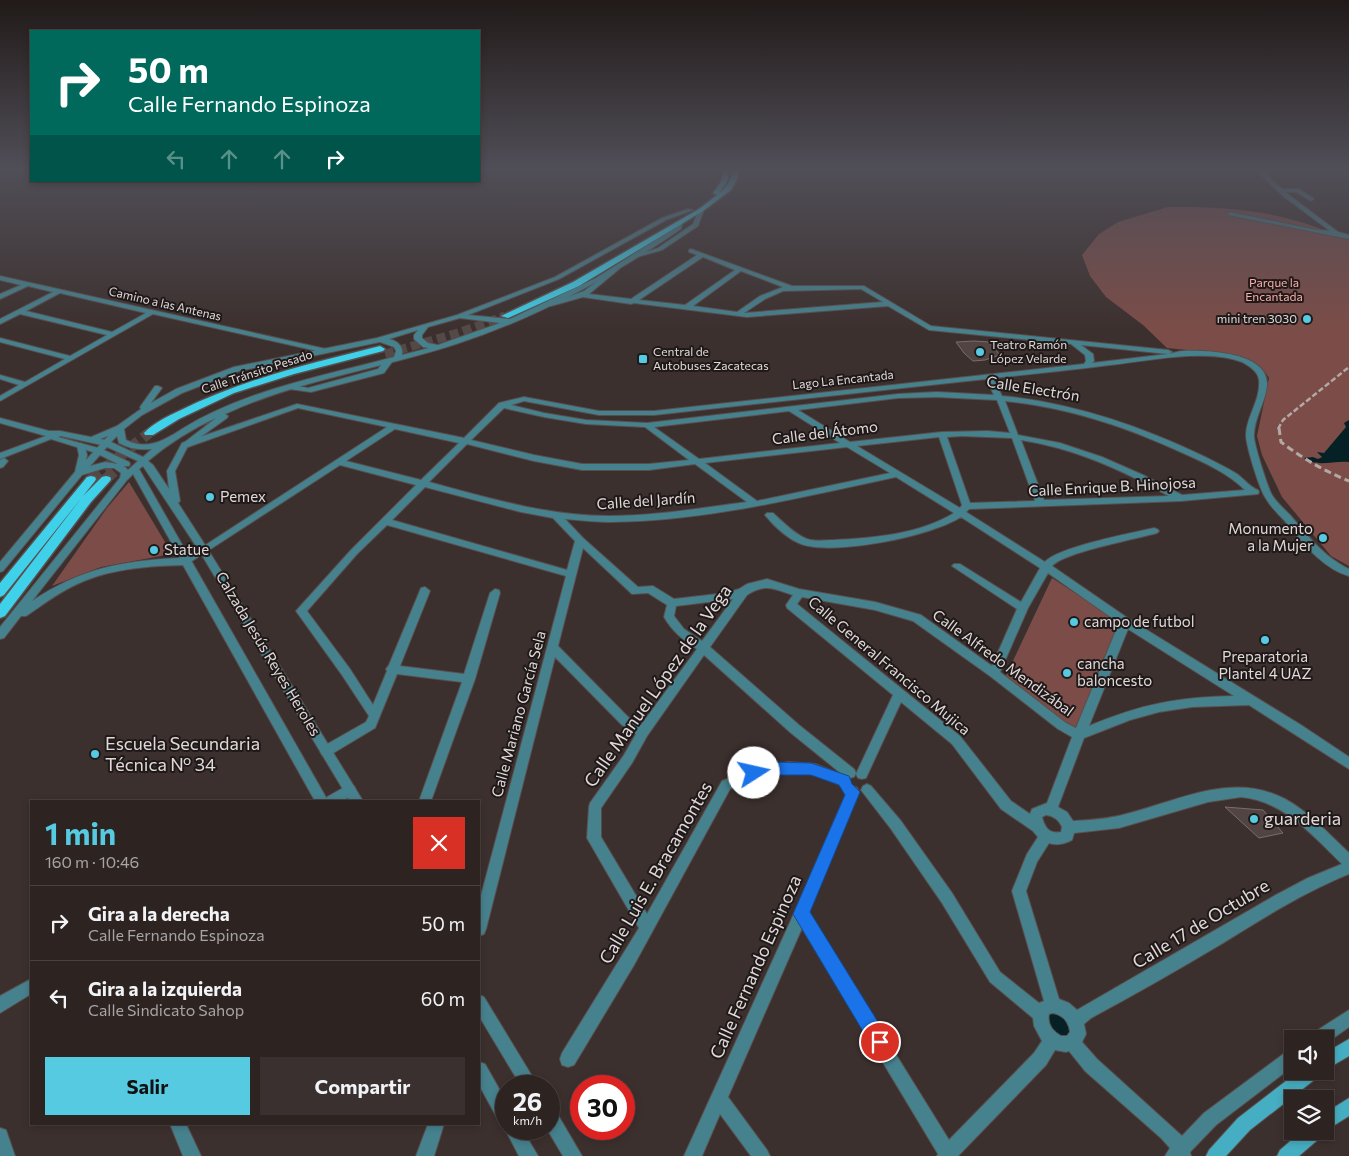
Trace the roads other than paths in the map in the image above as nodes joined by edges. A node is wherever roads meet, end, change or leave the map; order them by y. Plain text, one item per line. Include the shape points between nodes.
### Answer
1 (680, 222) edge
2 (657, 223) edge
3 (667, 223) edge
4 (678, 223) edge
5 (697, 223) edge
6 (1276, 223) edge
7 (1323, 223) edge
8 (1338, 234) junction
9 (1349, 238) edge
10 (691, 251) dead end
11 (702, 255) junction
12 (639, 256) junction
13 (616, 269) junction
14 (740, 269) junction
15 (0, 278) edge
16 (27, 284) junction
17 (791, 288) junction
18 (60, 291) junction
19 (585, 295) junction
20 (0, 297) edge
21 (631, 302) junction
22 (551, 304) junction
23 (888, 304) junction
24 (686, 308) junction
25 (20, 312) junction
26 (152, 312) junction
27 (498, 312) tunnel mouth
28 (738, 314) junction
29 (459, 316) junction
30 (507, 319) junction
31 (447, 320) junction
32 (0, 322) edge
33 (425, 327) junction
34 (113, 334) junction
35 (470, 338) junction
36 (0, 340) edge
37 (12, 343) junction
38 (1070, 343) junction
39 (440, 347) junction
40 (0, 349) edge
41 (326, 351) junction
42 (383, 351) junction
43 (1187, 354) junction
44 (70, 358) junction
45 (397, 359) junction
46 (1086, 366) junction
47 (988, 376) junction
48 (0, 377) edge
49 (25, 384) junction
50 (158, 388) dead end
51 (815, 394) junction
52 (999, 397) junction
53 (258, 398) junction
54 (0, 399) edge
55 (502, 405) junction
56 (821, 405) junction
57 (791, 409) junction
58 (139, 413) junction
59 (0, 420) edge
60 (647, 425) junction
61 (394, 426) junction
62 (120, 428) junction
63 (149, 433) tunnel mouth
64 (942, 434) junction
65 (56, 435) junction
66 (1014, 436) junction
67 (92, 440) junction
68 (161, 440) junction
69 (464, 441) junction
70 (106, 443) junction
71 (848, 444) junction
72 (185, 445) junction
73 (81, 446) junction
74 (99, 451) junction
75 (142, 460) junction
76 (1, 461) edge
77 (339, 462) junction
78 (696, 462) junction
79 (134, 468) junction
80 (78, 474) junction
81 (898, 474) junction
82 (124, 478) junction
83 (91, 479) tunnel mouth
84 (106, 480) tunnel mouth
85 (423, 482) junction
86 (1252, 492) junction
87 (1266, 492) junction
88 (1181, 498) junction
89 (755, 504) junction
90 (1041, 504) junction
91 (176, 505) junction
92 (965, 510) junction
93 (556, 515) junction
94 (770, 515) dead end
95 (384, 521) junction
96 (1154, 531) dead end
97 (580, 540) junction
98 (204, 550) junction
99 (186, 561) junction
100 (958, 566) dead end
101 (1046, 567) junction
102 (0, 569) edge
103 (1349, 572) edge
104 (570, 574) junction
105 (767, 583) joint
106 (425, 591) dead end
107 (0, 592) edge
108 (743, 592) junction
109 (495, 593) dead end
110 (799, 593) junction
111 (672, 603) junction
112 (1023, 608) junction
113 (0, 613) edge
114 (15, 618) junction
115 (1125, 622) junction
116 (0, 635) edge
117 (552, 647) junction
118 (704, 648) junction
119 (392, 669) junction
120 (994, 672) junction
121 (469, 679) junction
122 (899, 694) junction
123 (1249, 700) junction
124 (374, 714) junction
125 (643, 732) junction
126 (1079, 735) junction
127 (326, 751) junction
128 (1349, 764) edge
129 (855, 782) junction
130 (354, 796) edge
131 (321, 800) edge
132 (335, 800) edge
133 (425, 800) edge
134 (1051, 809) junction
135 (1069, 827) junction
136 (1041, 831) junction
137 (1349, 862) edge
138 (1349, 868) edge
139 (801, 914) junction
140 (480, 925) edge
141 (647, 928) junction
142 (30, 987) edge
143 (480, 1004) edge
144 (1054, 1004) junction
145 (0, 1005) edge
146 (1040, 1014) junction
147 (1349, 1018) edge
148 (1076, 1021) junction
149 (1332, 1030) edge
150 (1052, 1040) junction
151 (1072, 1043) junction
152 (1349, 1046) edge
153 (1334, 1056) edge
154 (568, 1059) dead end
155 (1284, 1064) edge
156 (480, 1072) edge
157 (523, 1075) edge
158 (1300, 1080) edge
159 (495, 1098) edge
160 (718, 1098) junction
161 (1349, 1106) edge
162 (1334, 1117) edge
163 (178, 1125) edge
164 (436, 1125) edge
165 (560, 1134) edge
166 (0, 1136) edge
167 (520, 1140) edge
168 (1305, 1140) edge
169 (1179, 1153) edge
170 (947, 1155) edge
171 (6, 1156) edge
172 (192, 1156) edge
173 (425, 1156) edge
174 (529, 1156) edge
175 (573, 1156) edge
176 (693, 1156) edge
177 (761, 1156) edge
178 (1214, 1156) edge
179 (1286, 1156) edge

1 - 12 street via 679,228
2 - 29 street via 557,278
3 - 27 main road via 561,284
4 - 30 main road via 576,284
5 - 12 street via 660,249
6 - 8 street
7 - 8 street
8 - 9 street
10 - 11 street
11 - 14 street
11 - 21 street
12 - 13 street
13 - 19 street
13 - 22 street
14 - 17 street
14 - 24 street
15 - 16 street, Camino a las Antenas
16 - 18 street, Camino a las Antenas
16 - 20 street
17 - 23 street via 862,287
17 - 28 street via 765,294
18 - 25 street
18 - 26 street, Camino a las Antenas
19 - 21 street
19 - 22 street
21 - 24 street
22 - 30 street
23 - 28 street
23 - 38 street via 929,328
24 - 28 street
25 - 32 street
25 - 34 street
26 - 34 street
26 - 41 street, Camino a las Antenas
29 - 30 street via 488,321
29 - 31 street
30 - 35 street
31 - 33 street
31 - 35 street via 462,321 472,326
33 - 39 street via 420,330 418,339 426,345
33 - 42 street
34 - 44 street
35 - 39 street
36 - 37 street
37 - 40 street
37 - 44 street
38 - 43 street
38 - 46 street via 1089,354 1090,361
39 - 45 street
41 - 42 street
41 - 58 street via 230,372 178,391
42 - 45 street
42 - 45 street via 396,344 401,353
42 - 53 street via 292,388
42 - 63 main road, Calle Tránsito Pesado via 281,376 215,398
42 - 68 main road, Calle Tránsito Pesado via 227,401 188,419
43 - 46 street, Lago La Encantada
43 - 87 street via 1237,359 1251,364 1262,374 1260,398 1250,433
44 - 49 street
46 - 47 street, Lago La Encantada
47 - 51 street, Lago La Encantada
47 - 52 street
48 - 49 street
49 - 54 street
50 - 58 street
51 - 55 street, Lago La Encantada via 634,414 599,413 524,399
51 - 56 street
52 - 56 street, Calle Electrón via 937,394
52 - 66 street
52 - 86 street, Calle Electrón via 1076,410 1141,432 1211,464
53 - 68 street
53 - 72 street via 222,417
55 - 60 street, Calle Electrón via 586,422
55 - 69 street
56 - 57 street, Calle Electrón
57 - 60 street, Calle Electrón
57 - 71 street
58 - 62 street
59 - 65 street
60 - 78 street
61 - 69 street, Calle del Átomo
61 - 72 street, Calle del Átomo via 297,406
61 - 77 street
62 - 67 street
62 - 68 street via 122,441 128,445 144,447
62 - 70 street
64 - 66 street, Calle del Átomo
64 - 71 street, Calle del Átomo
64 - 92 street
65 - 67 street
65 - 73 street
65 - 76 street
66 - 88 street, Calle del Átomo via 1106,460
66 - 90 street
67 - 70 street
68 - 75 street
69 - 78 street, Calle del Átomo via 582,467 649,467
69 - 85 street
70 - 74 street
70 - 75 street
71 - 78 street, Calle del Átomo
71 - 81 street
72 - 91 street via 171,471
73 - 74 street
73 - 80 street via 82,463
74 - 79 street
74 - 80 street
75 - 79 street
75 - 91 street, Calzada Jesús Reyes Heroles via 150,466
77 - 85 street, Calle del Jardín
77 - 98 street
78 - 89 street
79 - 82 street
79 - 99 street, Calzada Jesús Reyes Heroles
80 - 82 street via 107,465 122,468
80 - 102 street
81 - 89 street, Calle del Jardín
81 - 92 street
82 - 114 street
83 - 107 main road
84 - 113 main road via 87,499
85 - 93 street, Calle del Jardín via 521,509
85 - 95 street
86 - 87 street, Calle Enrique B. Hinojosa
86 - 88 street, Calle Enrique B. Hinojosa
87 - 103 street via 1314,549
88 - 90 street, Calle Enrique B. Hinojosa
89 - 93 street, Calle del Jardín via 609,520
90 - 92 street, Calle Enrique B. Hinojosa
91 - 98 street, Calzada Jesús Reyes Heroles
92 - 94 street via 954,520 903,536 836,543 809,542 796,537
92 - 101 street
93 - 97 street
95 - 104 street
95 - 124 street via 301,611
96 - 101 street via 1080,549 1052,560
97 - 104 street, Calle Mariano García Sela
97 - 111 street via 636,590 649,589
98 - 99 street
98 - 127 street, Calzada Jesús Reyes Heroles
99 - 114 street via 118,566 92,573 66,585
99 - 131 street, Calzada Jesús Reyes Heroles
100 - 112 street
101 - 112 street
101 - 115 street
104 - 117 street, Calle Mariano García Sela
105 - 108 street, Calle Manuel López de la Vega
105 - 110 street, Calle Alfredo Mendizábal
106 - 119 street
108 - 111 street
108 - 118 street, Calle Manuel López de la Vega
109 - 121 street
110 - 120 street, Calle Alfredo Mendizábal via 875,606 917,618
110 - 122 street, Calle General Francisco Mujica via 791,605
111 - 118 street via 669,617 680,632
112 - 120 street
114 - 116 street
115 - 123 street
115 - 126 street
117 - 125 street via 626,722
117 - 140 street, Calle Mariano García Sela
118 - 125 street, Calle Manuel López de la Vega
118 - 129 street
119 - 121 street
119 - 124 street
120 - 126 street, Calle Alfredo Mendizábal via 1062,726
121 - 133 street
122 - 129 street, Calle Fernando Espinoza
122 - 136 street, Calle General Francisco Mujica via 956,740 1006,805
123 - 126 street, Calle Alfredo Mendizábal via 1160,706 1120,717
123 - 128 street
124 - 127 street via 370,725
125 - 141 street, Calle Manuel López de la Vega via 595,807 594,838
126 - 134 street
127 - 130 street, Calzada Jesús Reyes Heroles
129 - 139 street, Calle Fernando Espinoza
129 - 141 street, Calle Luis E. Bracamontes via 811,769 770,768 726,785
129 - 146 street via 896,825 947,898 995,977
130 - 132 street
134 - 135 street via 1061,814
134 - 136 street via 1045,809 1035,817
135 - 136 street via 1067,836 1058,839
135 - 137 street via 1123,821 1204,798 1238,792 1256,793 1298,814
136 - 144 street via 1019,891
138 - 148 street, Calle 17 de Octubre via 1330,874 1273,904
139 - 160 street, Calle Fernando Espinoza
139 - 170 street
141 - 154 street, Calle Luis E. Bracamontes
142 - 145 street
143 - 157 street
144 - 146 street
144 - 148 street via 1066,1009
146 - 150 street via 1041,1026
147 - 149 street
148 - 151 street via 1078,1034
150 - 151 street via 1061,1044
150 - 170 street via 1040,1059
151 - 169 street
152 - 153 main road
155 - 169 street via 1210,1118
156 - 159 street
158 - 178 main road via 1244,1124
160 - 176 street, Calle Fernando Espinoza
160 - 177 street
161 - 162 main road
163 - 172 street
164 - 173 street
165 - 175 street
166 - 171 street
167 - 174 street
168 - 179 main road

